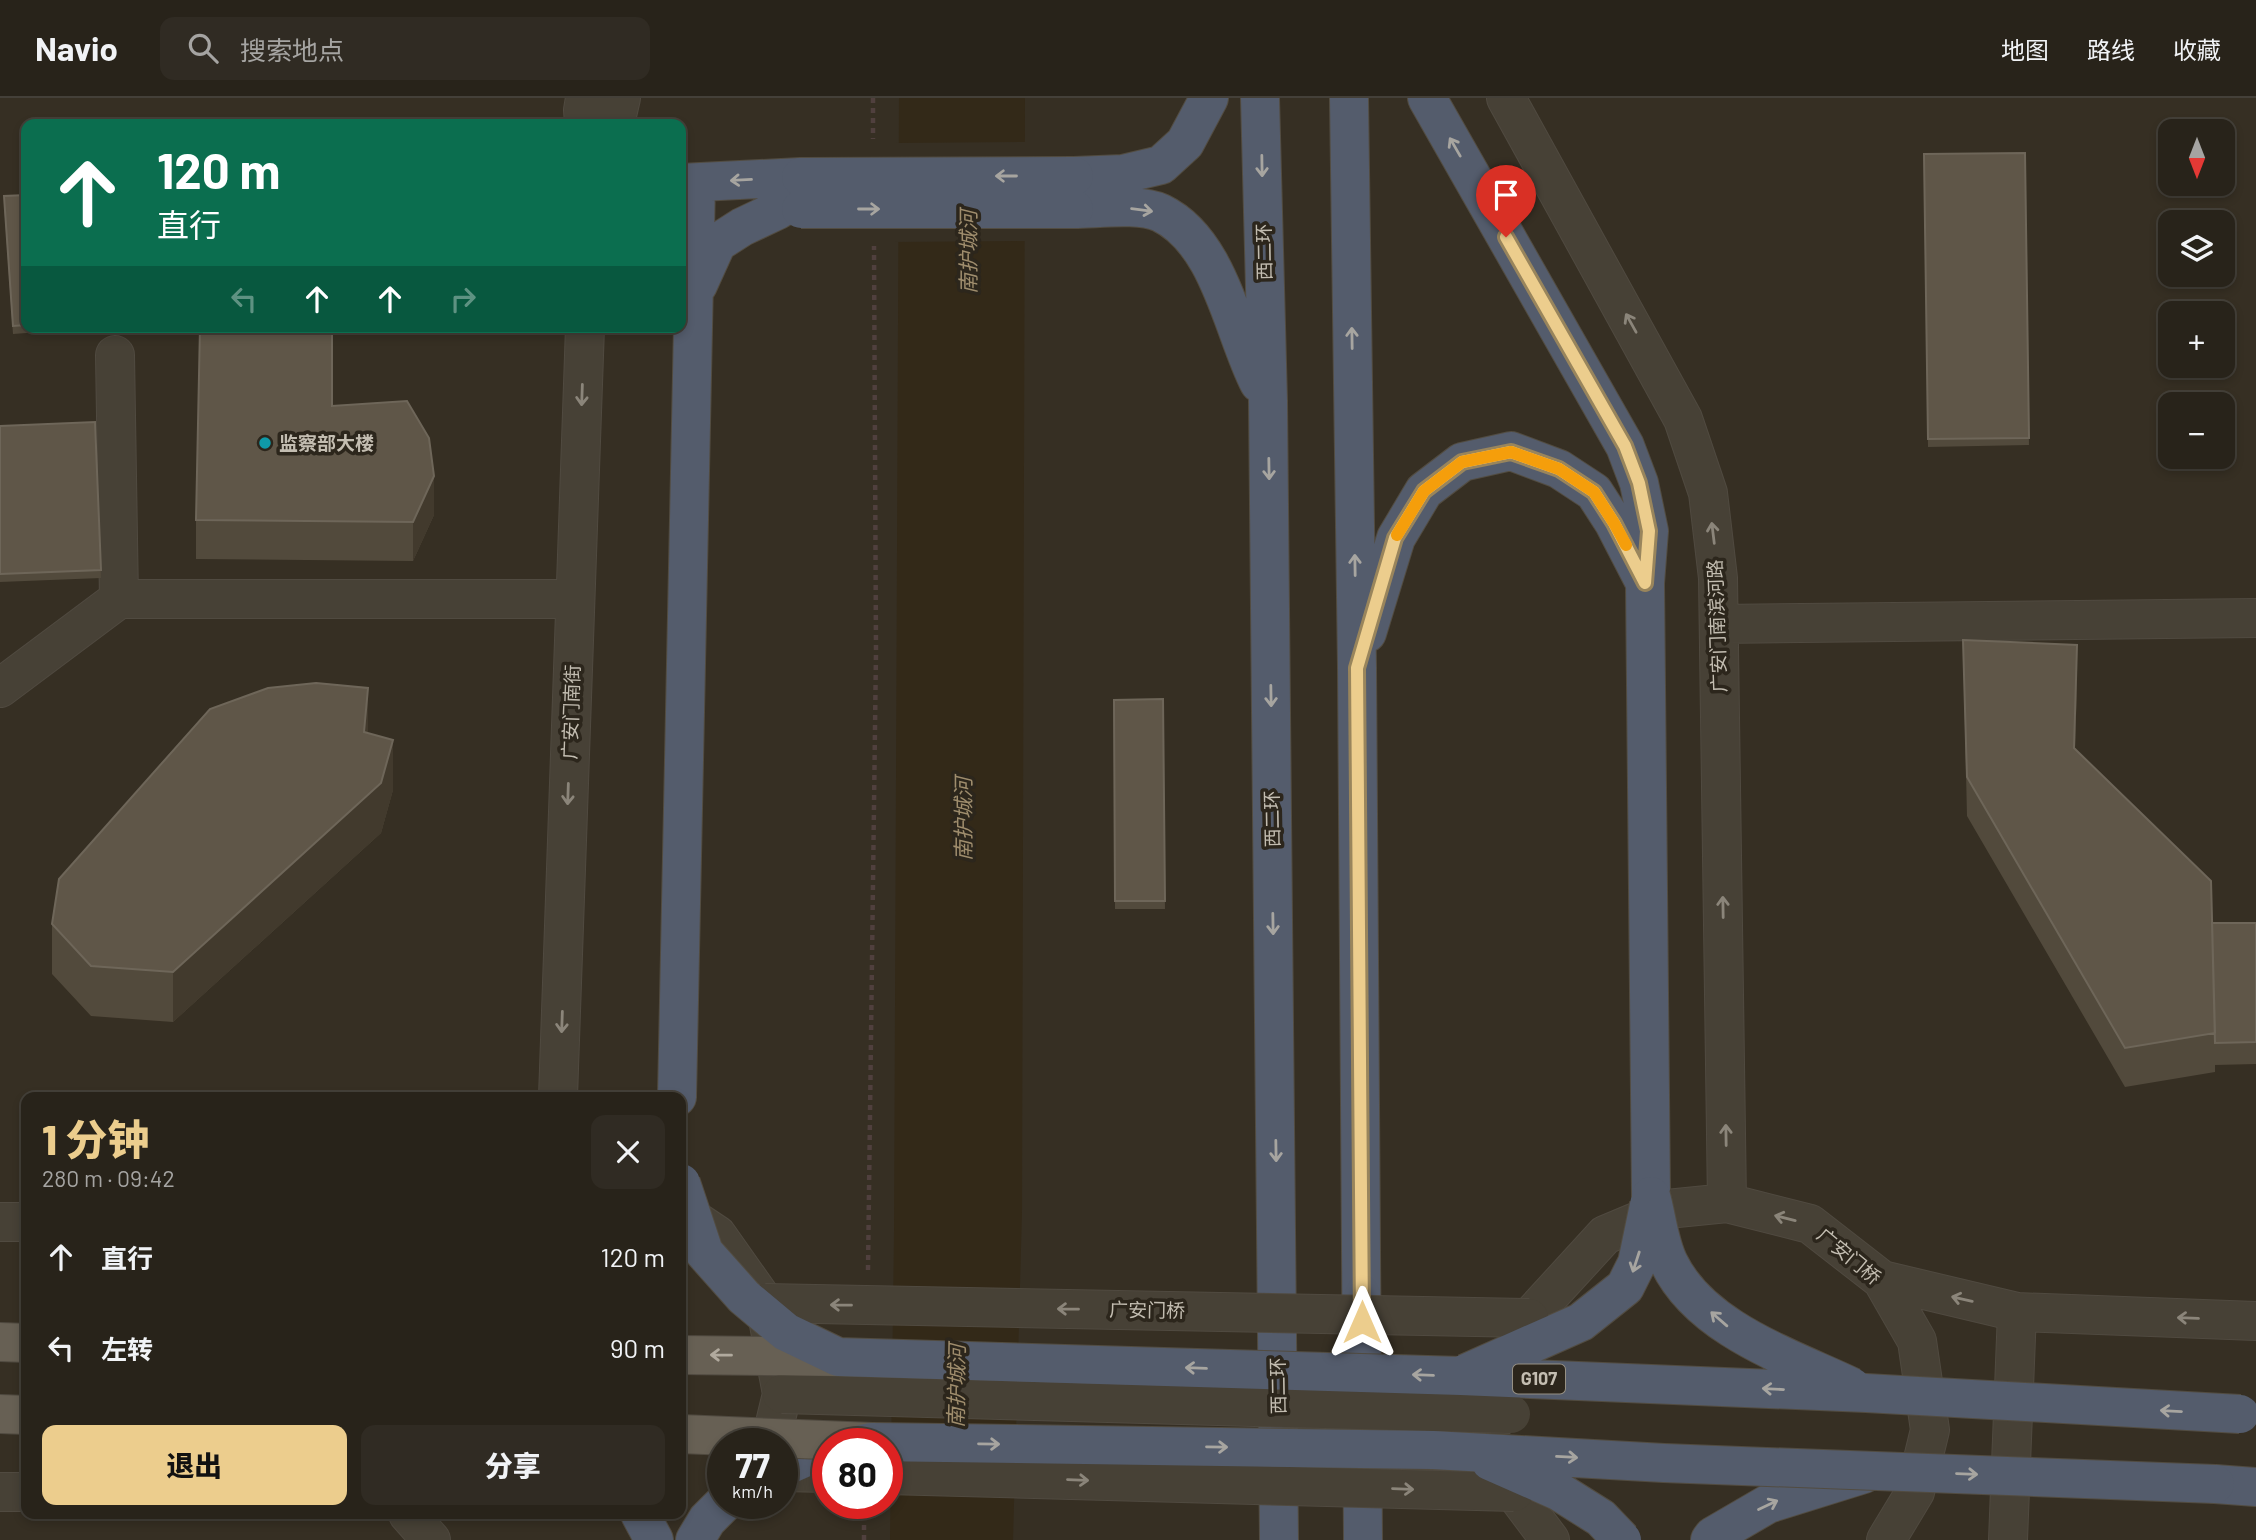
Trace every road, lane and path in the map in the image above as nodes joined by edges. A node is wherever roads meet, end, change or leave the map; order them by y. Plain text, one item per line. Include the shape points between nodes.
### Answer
1 (585, 98) edge
2 (621, 98) edge
3 (873, 98) edge
4 (1209, 98) edge
5 (1260, 98) edge
6 (1349, 98) edge
7 (1427, 98) edge
8 (1506, 98) edge
9 (584, 119) edge
10 (616, 119) edge
11 (873, 139) dead end
12 (1074, 192) junction
13 (688, 199) edge
14 (793, 199) junction
15 (874, 236) dead end
16 (692, 296) junction
17 (585, 333) edge
18 (115, 355) dead end
19 (1268, 401) junction
20 (1645, 583) junction
21 (119, 599) junction
22 (574, 599) junction
23 (2256, 618) edge
24 (1719, 624) junction
25 (1357, 668) junction
26 (0, 688) edge
27 (558, 1092) edge
28 (677, 1092) edge
29 (1651, 1196) junction
30 (686, 1198) edge
31 (1727, 1203) junction
32 (686, 1215) edge
33 (0, 1222) edge
34 (21, 1222) edge
35 (867, 1277) dead end
36 (1882, 1280) junction
37 (765, 1303) junction
38 (2017, 1312) junction
39 (1529, 1318) junction
40 (2256, 1321) edge
41 (0, 1342) edge
42 (21, 1343) edge
43 (686, 1355) edge
44 (838, 1357) junction
45 (1461, 1376) junction
46 (782, 1394) junction
47 (1866, 1394) junction
48 (0, 1414) edge
49 (1511, 1414) junction
50 (21, 1415) edge
51 (2248, 1415) edge
52 (773, 1428) edge
53 (686, 1434) edge
54 (812, 1447) edge
55 (1471, 1452) junction
56 (903, 1453) edge
57 (903, 1455) edge
58 (1874, 1471) junction
59 (2256, 1487) edge
60 (0, 1492) edge
61 (1514, 1492) junction
62 (21, 1493) edge
63 (412, 1519) edge
64 (643, 1519) edge
65 (708, 1519) edge
66 (732, 1519) edge
67 (864, 1519) edge
68 (431, 1540) edge
69 (654, 1540) edge
70 (695, 1540) edge
71 (707, 1540) edge
72 (864, 1540) edge
73 (1279, 1540) edge
74 (1363, 1540) edge
75 (1550, 1540) edge
76 (1622, 1540) edge
77 (1710, 1540) edge
78 (1886, 1540) edge
79 (2008, 1540) edge

1 - 9 street
2 - 10 street
3 - 11 path
4 - 12 highway via 1185,143 1161,165
5 -> 19 highway, 西二环
25 -> 6 highway
20 -> 7 highway via 1649,531 1625,446
24 -> 8 street, 广安门南滨河路 via 1708,492 1683,419
12 - 14 highway, bridge
12 -> 19 highway via 1160,213 1184,230 1212,267
13 - 14 highway
13 - 16 highway
14 - 16 highway via 717,243
15 - 35 path via 876,651
16 - 28 highway
17 -> 22 street, 广安门南街
18 - 21 street
19 -> 73 highway, 西二环
20 - 25 highway via 1594,492 1559,469 1511,452 1462,462 1424,491 1395,538
20 - 29 highway
21 - 22 street
21 - 26 street
22 -> 27 street, 广安门南街
23 - 24 street
31 -> 24 street, 广安门南滨河路
25 - 74 highway
29 -> 45 highway, bridge via 1637,1263 1625,1287 1581,1322
47 -> 29 highway, bridge via 1730,1329 1684,1289 1668,1261
30 - 44 highway, bridge via 704,1252 744,1297 786,1332
36 -> 31 street, 广安门桥 via 1810,1224
31 - 39 street, 广安门桥 via 1667,1209 1605,1236
32 - 37 street via 717,1235
33 - 34 street
38 -> 36 street
36 - 78 street, 广安门桥 via 1917,1341 1930,1430 1916,1492
39 -> 37 street, 广安门桥, bridge
37 - 46 street
40 -> 38 street
38 - 79 street
39 - 49 street
41 - 42 main road
44 -> 43 main road, bridge
45 -> 44 highway, G107, bridge
47 -> 45 highway, G107, bridge
46 - 49 street, bridge
46 - 52 street
51 -> 47 highway, G107, bridge
48 - 50 main road
49 - 61 street
53 - 54 main road, bridge
56 -> 55 highway, bridge
55 -> 58 highway, bridge
55 - 76 highway, bridge via 1558,1492 1601,1518
57 -> 61 street, bridge
58 -> 59 highway, bridge
77 -> 58 highway via 1768,1504
60 - 62 street
61 - 75 street
63 - 68 street
64 - 69 highway
65 - 70 highway
66 - 71 street
67 - 72 path

